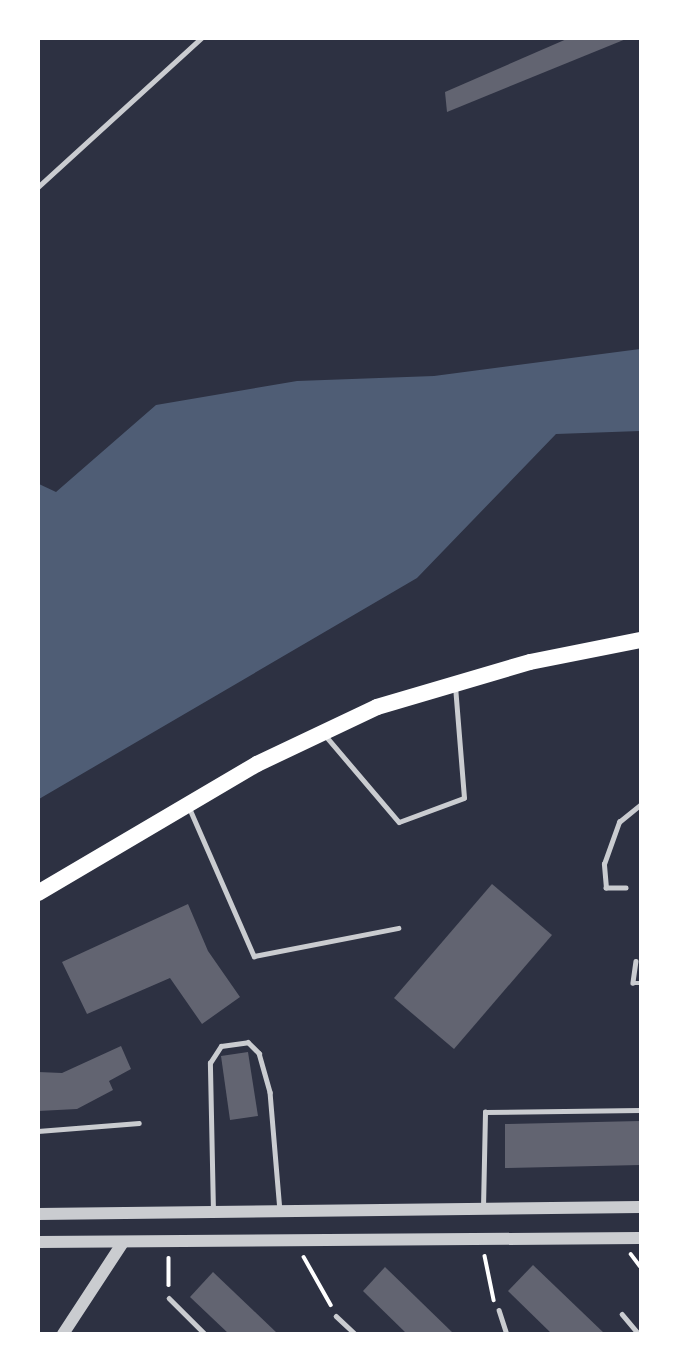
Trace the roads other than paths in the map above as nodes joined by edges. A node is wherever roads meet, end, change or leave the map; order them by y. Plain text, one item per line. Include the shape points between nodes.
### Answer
1 (201, 38) edge
2 (38, 187) edge
3 (640, 640) edge
4 (454, 682) junction
5 (322, 732) junction
6 (187, 803) junction
7 (640, 805) edge
8 (626, 888) dead end
9 (38, 893) edge
10 (398, 928) dead end
11 (636, 961) dead end
12 (640, 984) edge
13 (640, 1110) edge
14 (139, 1123) dead end
15 (38, 1131) edge
16 (640, 1207) edge
17 (483, 1209) junction
18 (280, 1211) junction
19 (213, 1212) junction
20 (38, 1214) edge
21 (640, 1238) edge
22 (38, 1242) edge
23 (122, 1244) junction
24 (169, 1298) road end
25 (499, 1310) dead end
26 (622, 1314) dead end
27 (336, 1316) road end
28 (63, 1334) edge
29 (205, 1334) edge
30 (355, 1334) edge
31 (507, 1334) edge
32 (639, 1334) edge

1 - 2 lane
3 - 4 highway
4 - 5 highway
4 - 5 lane via 464,797 399,822
5 - 6 highway
6 - 9 highway
6 - 10 lane via 254,956
7 - 8 lane via 620,822 604,864 607,888
11 - 12 lane via 634,983
13 - 17 lane via 485,1112
14 - 15 lane
16 - 17 street
17 - 18 street
18 - 19 street
18 - 19 lane via 270,1092 259,1053 248,1042 221,1046 209,1063
19 - 20 street
21 - 23 street
22 - 23 street
23 - 28 street
24 - 29 lane
25 - 31 lane
26 - 32 lane
27 - 30 lane

